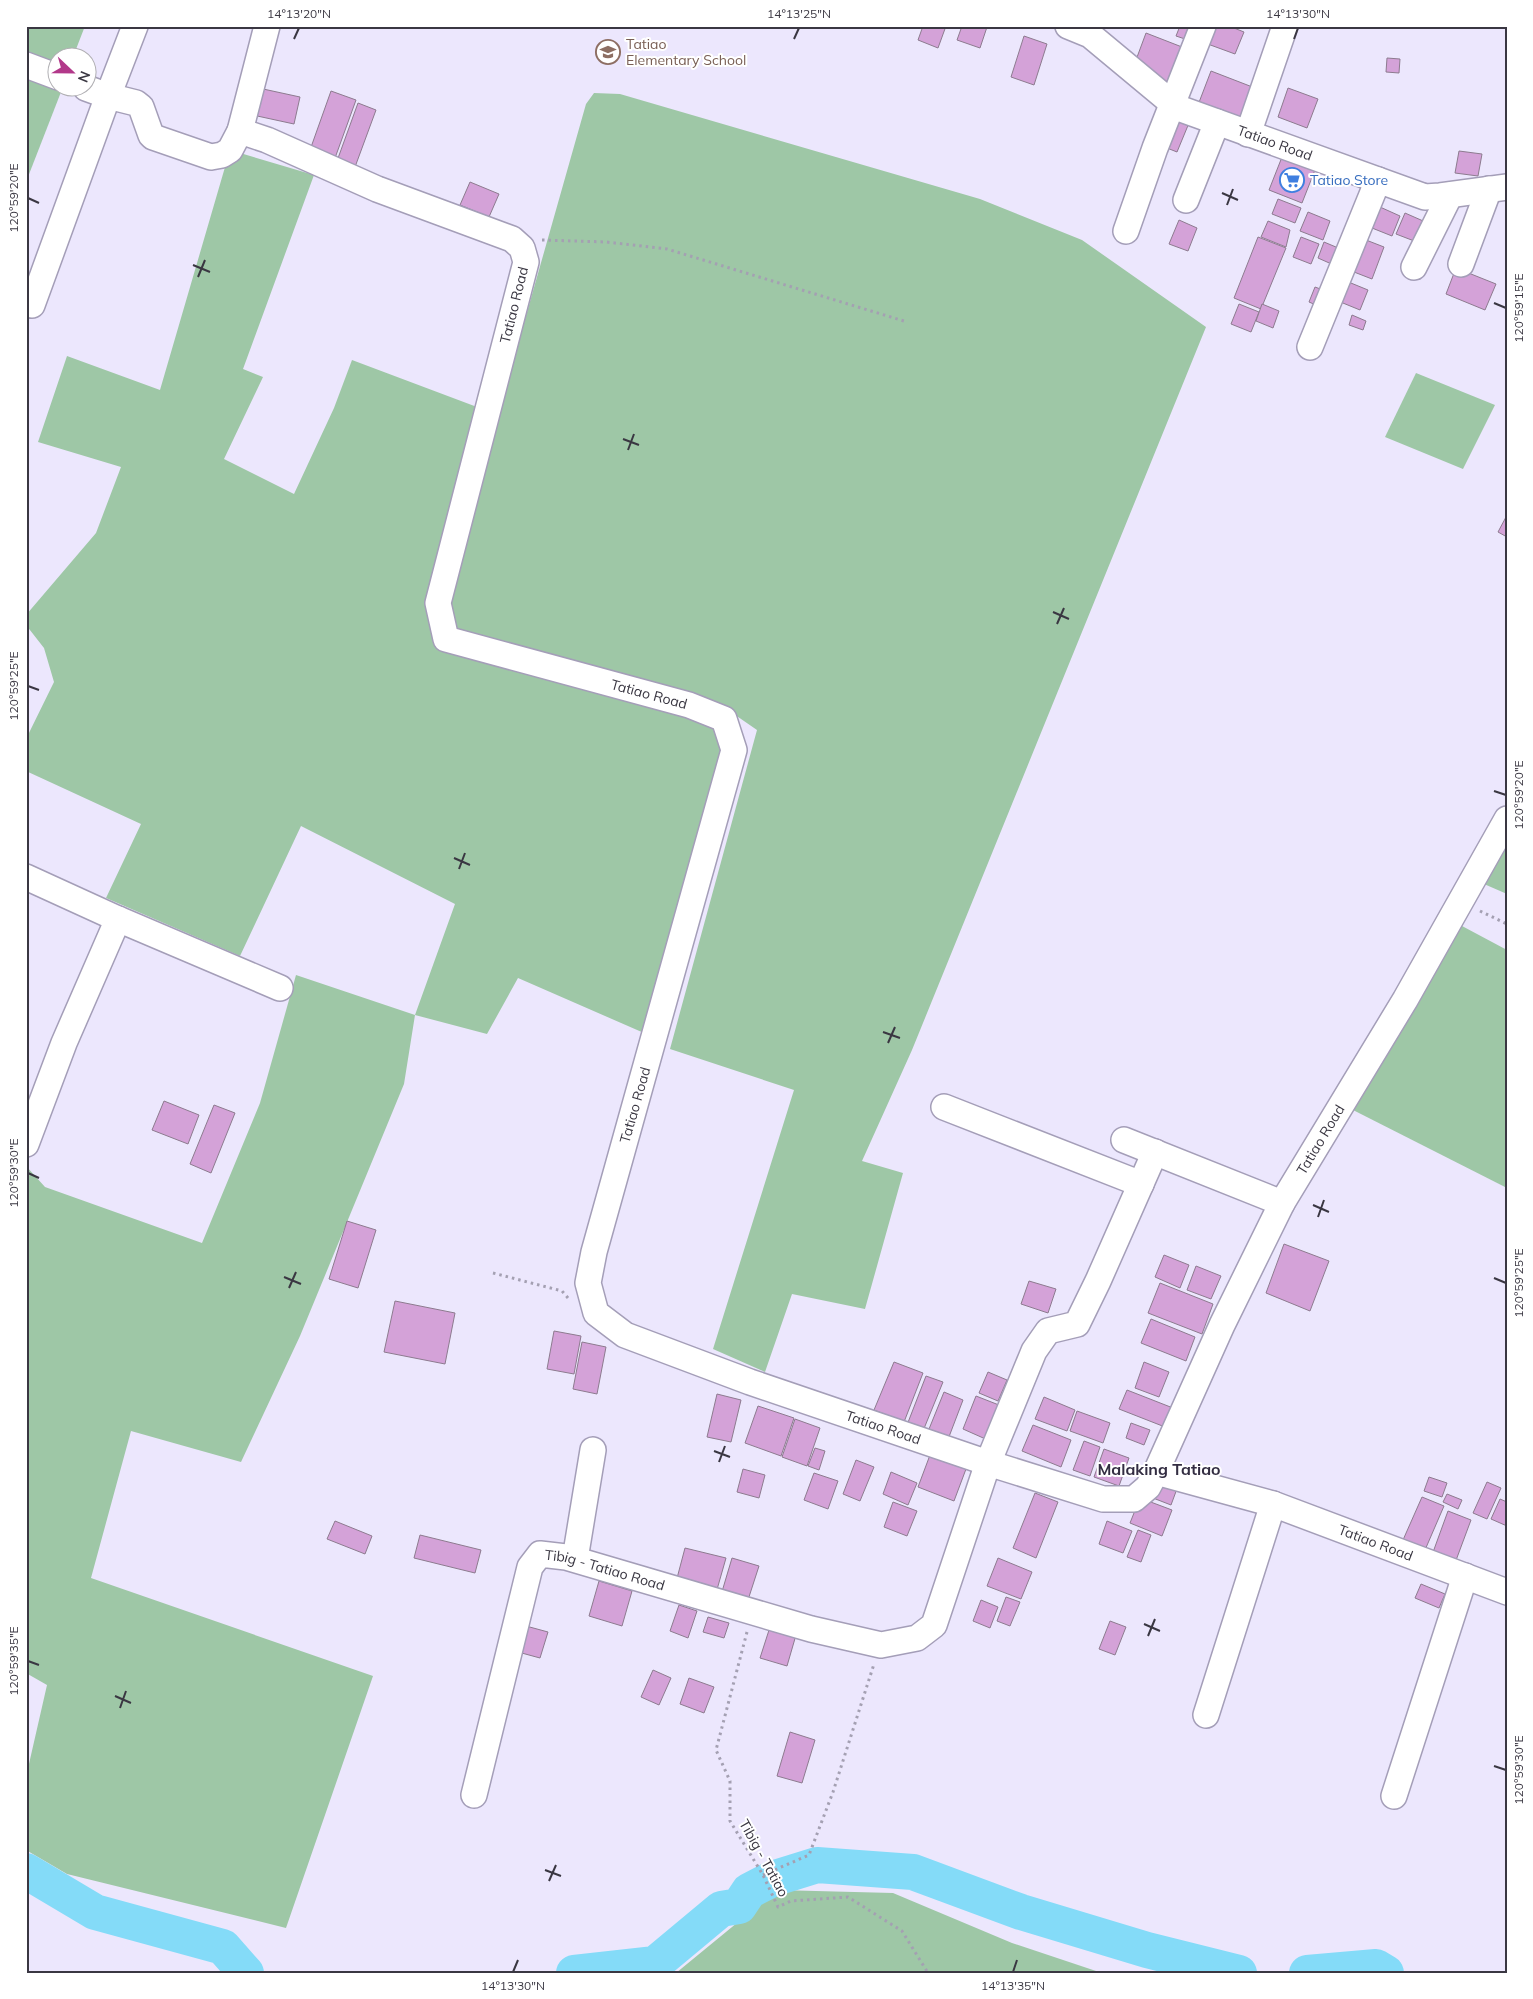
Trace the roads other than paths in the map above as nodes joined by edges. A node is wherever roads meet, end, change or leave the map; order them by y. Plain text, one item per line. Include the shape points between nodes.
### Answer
1 (135, 26) edge
2 (267, 26) edge
3 (1203, 26) edge
4 (1285, 26) edge
5 (1084, 29) edge
6 (26, 65) edge
7 (48, 73) edge
8 (98, 90) edge
9 (98, 92) edge
10 (95, 98) edge
11 (1172, 104) junction
12 (1217, 122) junction
13 (240, 131) junction
14 (1248, 134) junction
15 (1378, 180) junction
16 (1498, 188) edge
17 (1450, 195) junction
18 (1186, 200) dead end
19 (1126, 232) dead end
20 (1461, 264) dead end
21 (1414, 267) dead end
22 (32, 305) dead end
23 (1310, 347) dead end
24 (1507, 819) edge
25 (26, 877) edge
26 (118, 919) junction
27 (280, 988) dead end
28 (944, 1107) dead end
29 (1124, 1140) dead end
30 (26, 1144) edge
31 (1155, 1152) junction
32 (1141, 1184) junction
33 (1282, 1203) junction
34 (593, 1450) dead end
35 (988, 1463) junction
36 (1156, 1472) junction
37 (1273, 1504) junction
38 (576, 1559) junction
39 (1465, 1576) junction
40 (1507, 1592) edge
41 (1206, 1715) dead end
42 (474, 1795) dead end
43 (1394, 1796) dead end

1 - 8 street
2 - 13 street
3 - 11 street
4 - 14 street
5 - 11 street, Tatiao Road
6 - 7 street
9 - 13 street via 141,107 153,138 211,157 230,150
10 - 22 street
11 - 12 street, Tatiao Road
11 - 19 street
12 - 14 street, Tatiao Road
12 - 18 street
13 - 35 street, Tatiao Road via 377,189 512,239 522,248 526,262 438,604 446,639 689,705 724,719 734,750 594,1252 588,1283 596,1313 625,1335 750,1382
14 - 15 street, Tatiao Road
15 - 17 street, Tatiao Road via 1425,197
15 - 23 street
16 - 17 street, Tatiao Road
16 - 20 street
17 - 21 street
24 - 33 street, Tatiao Road
25 - 26 street
26 - 27 street
26 - 30 street via 64,1043
28 - 32 street
29 - 31 street
31 - 32 street
31 - 33 street
32 - 35 street via 1077,1324 1048,1331 1034,1350
33 - 36 street, Tatiao Road via 1222,1325
34 - 38 street
35 - 36 street, Tatiao Road via 1103,1499 1134,1498 1148,1487
35 - 38 street, Tibig - Tatiao Road via 934,1625 917,1638 881,1644 811,1629
36 - 37 street, Tatiao Road
37 - 39 street, Tatiao Road
37 - 41 street
38 - 42 street, Tibig - Tatiao Road via 540,1554 530,1567
39 - 40 street, Tatiao Road
39 - 43 street

